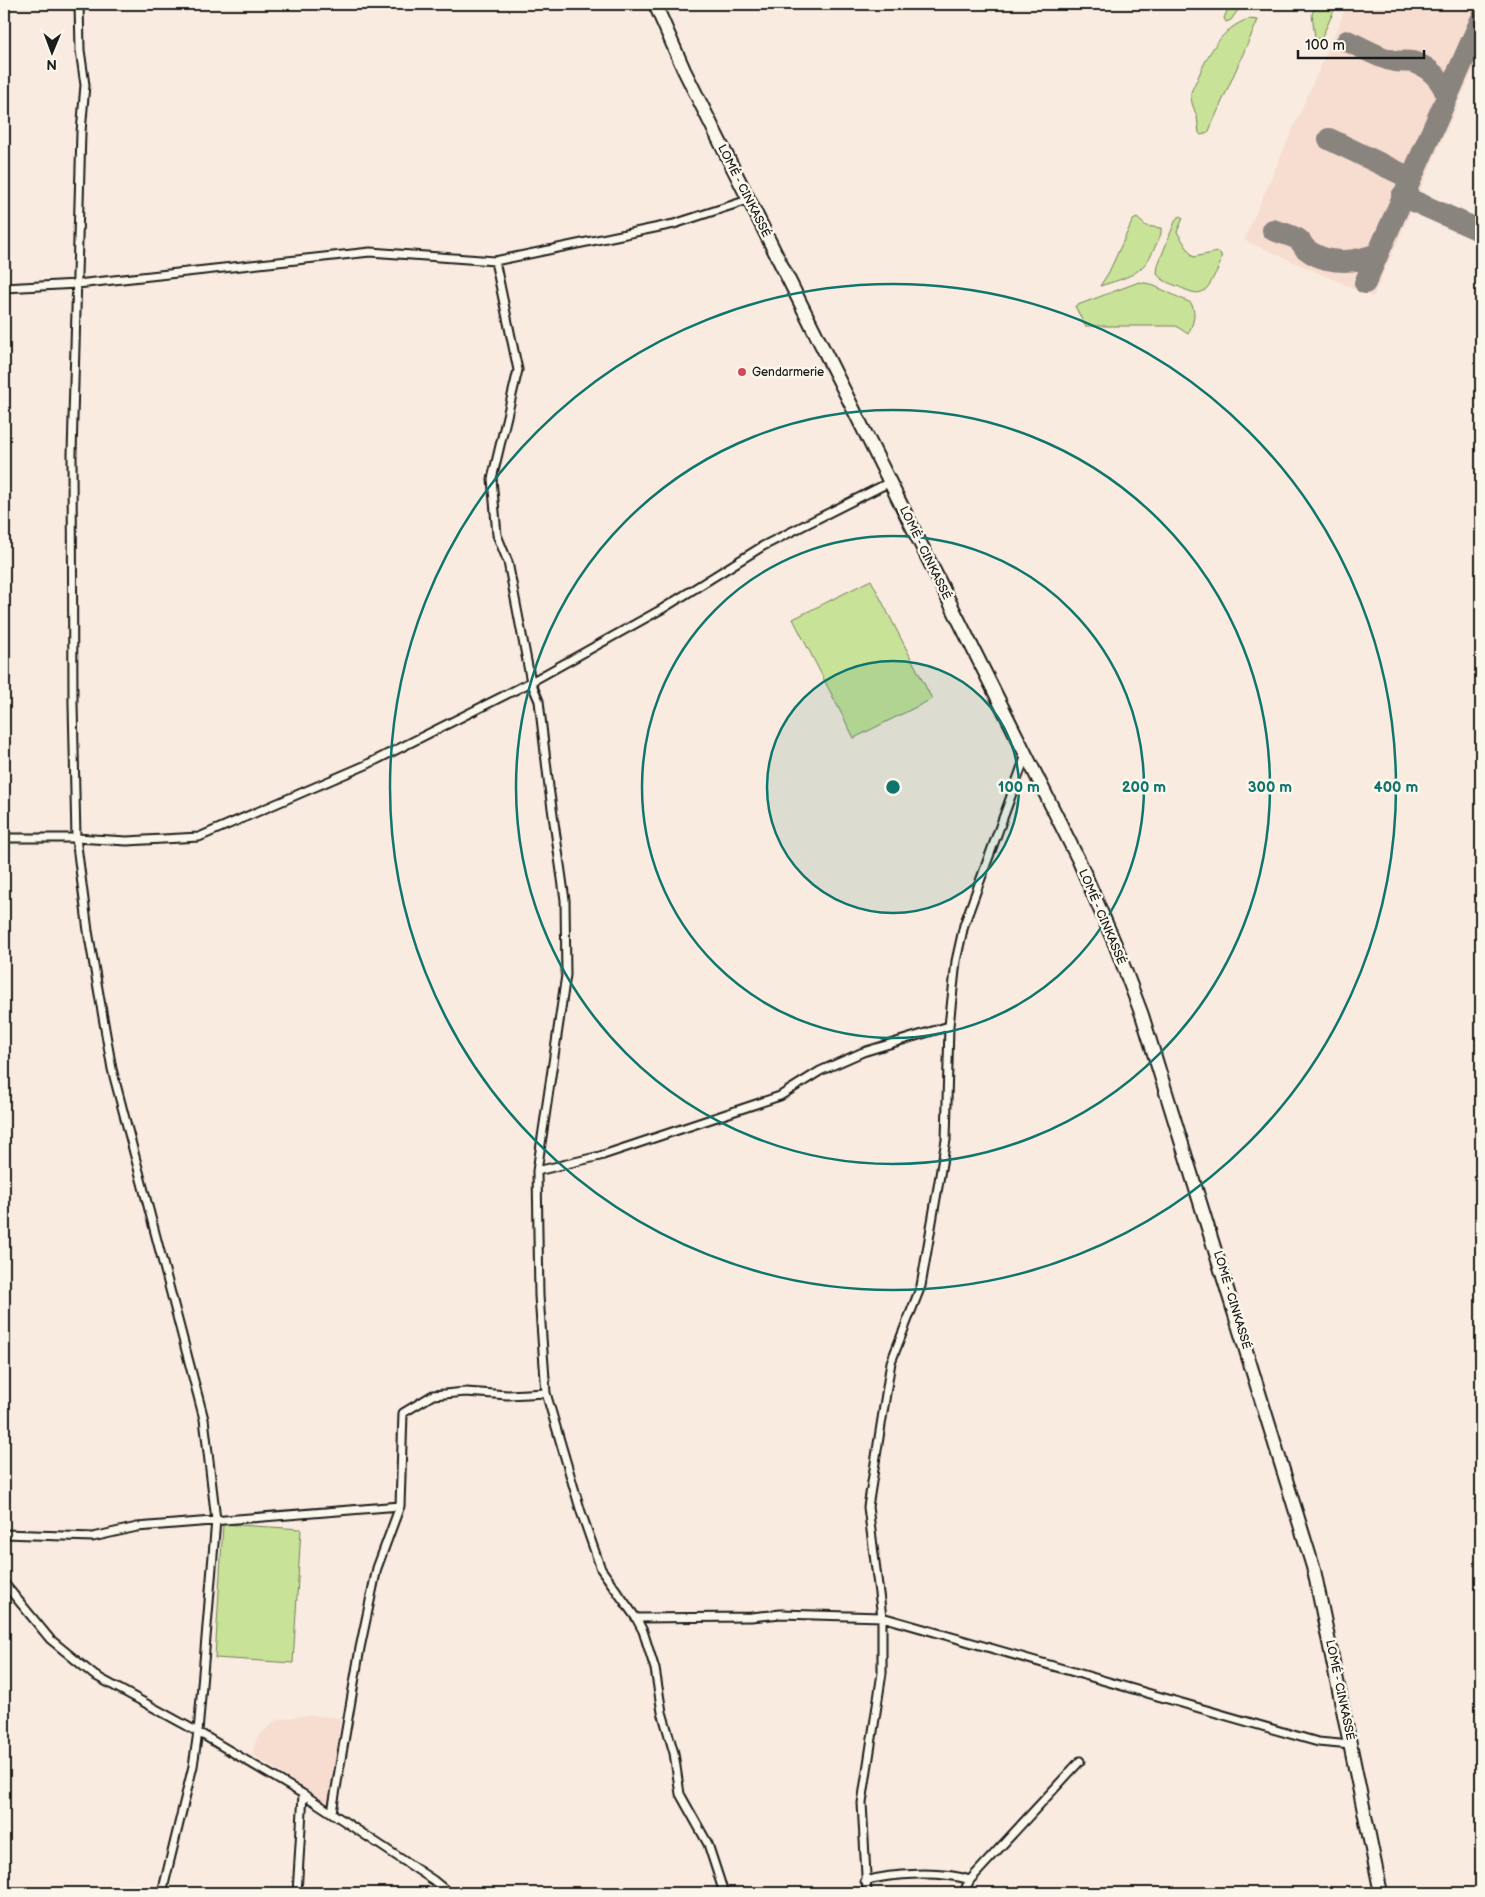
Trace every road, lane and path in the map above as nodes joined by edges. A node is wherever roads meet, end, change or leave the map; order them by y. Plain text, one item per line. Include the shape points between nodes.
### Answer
1 (79, 4) edge
2 (655, 4) edge
3 (748, 200) junction
4 (494, 262) junction
5 (77, 284) junction
6 (4, 288) edge
7 (890, 482) junction
8 (531, 682) junction
9 (1026, 755) junction
10 (4, 838) edge
11 (76, 838) junction
12 (949, 1026) junction
13 (537, 1171) junction
14 (546, 1393) junction
15 (400, 1506) junction
16 (216, 1520) junction
17 (4, 1534) edge
18 (4, 1583) edge
19 (882, 1617) junction
20 (636, 1618) junction
21 (198, 1732) junction
22 (1352, 1745) junction
23 (1080, 1761) dead end
24 (303, 1794) junction
25 (332, 1812) junction
26 (970, 1880) junction
27 (865, 1881) junction
28 (162, 1893) edge
29 (297, 1893) edge
30 (449, 1893) edge
31 (724, 1893) edge
32 (867, 1893) edge
33 (963, 1893) edge
34 (1381, 1893) edge

1 - 5 street via 85,85
2 - 3 highway, LOMÉ - CINKASSÉ
3 - 4 street via 674,224
3 - 7 highway, LOMÉ - CINKASSÉ
4 - 5 street via 370,252
4 - 8 street via 518,370 492,479 494,512 497,535 508,562
5 - 6 street
5 - 11 street via 72,454
7 - 8 street via 763,546 662,610
7 - 9 highway, LOMÉ - CINKASSÉ
8 - 11 street via 366,765 199,837 127,841
8 - 13 street via 539,701 565,900 566,975
9 - 12 street via 964,925 956,961
9 - 22 highway, LOMÉ - CINKASSÉ via 1078,861 1142,1015 1314,1570
10 - 11 street
11 - 16 street via 112,1069 204,1419
12 - 13 street via 863,1052 820,1071 780,1096 600,1156
12 - 19 street via 946,1140 921,1286 891,1362 868,1507
13 - 14 street via 538,1296
14 - 15 street via 433,1395 403,1413
14 - 20 street via 601,1569
15 - 16 street
15 - 25 street via 377,1568
16 - 17 street via 138,1527 93,1537
16 - 21 street
18 - 21 street via 50,1639 94,1675
19 - 20 street via 781,1614
19 - 22 street via 1318,1742
19 - 27 street via 882,1674 862,1803
20 - 31 street via 655,1669 680,1794 708,1844
21 - 24 street
21 - 28 street via 193,1766
22 - 34 highway, LOMÉ - CINKASSÉ
23 - 26 street
24 - 25 street
24 - 29 street
25 - 30 street
26 - 27 street via 937,1875 892,1876
26 - 33 street
27 - 32 street

